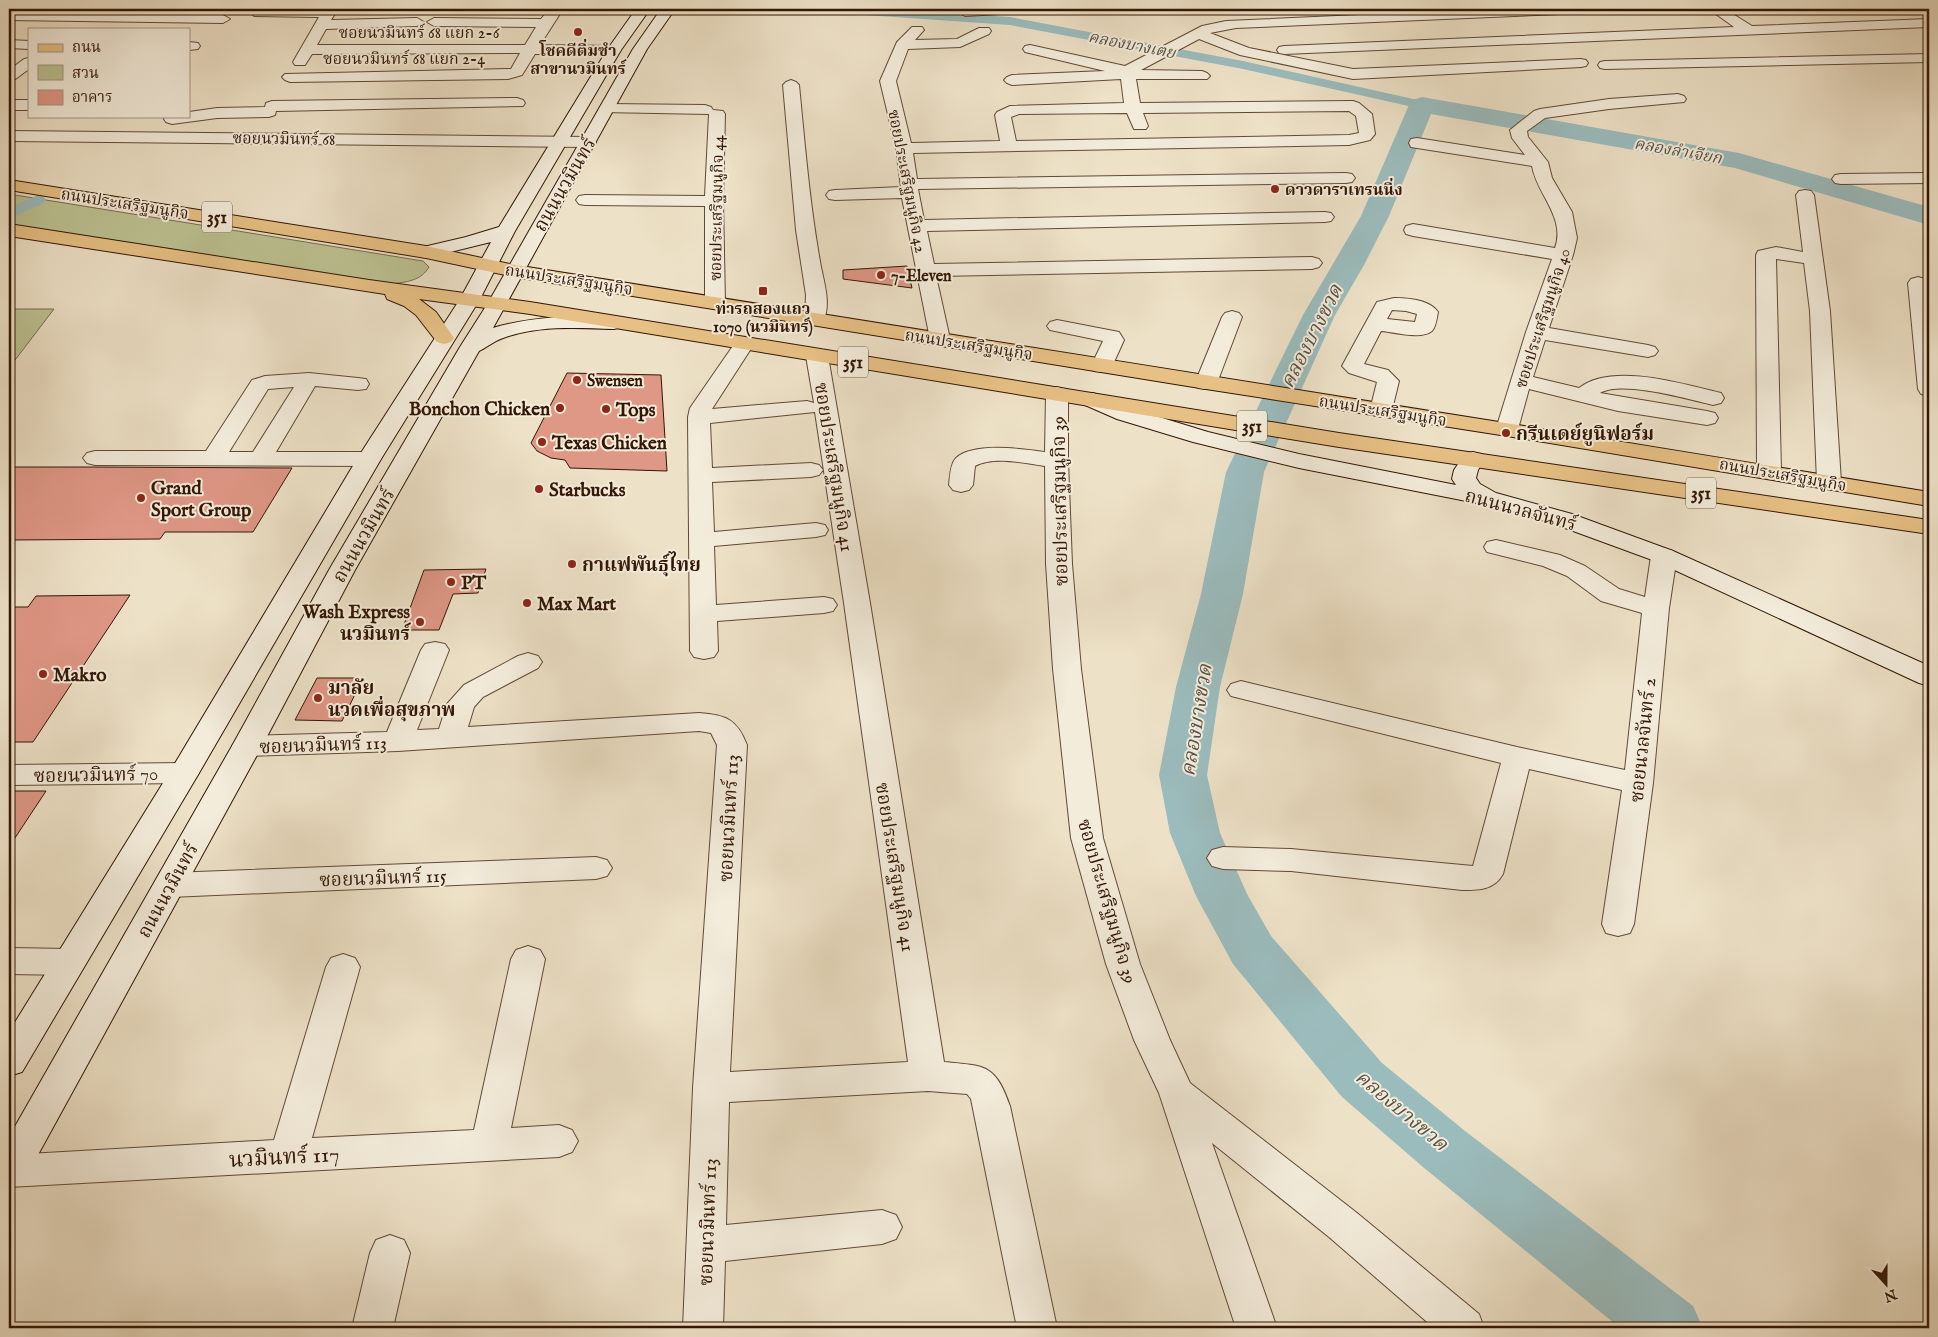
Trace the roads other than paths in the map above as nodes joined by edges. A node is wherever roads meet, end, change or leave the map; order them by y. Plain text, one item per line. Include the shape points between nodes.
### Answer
1 (107, 9) edge
2 (556, 9) edge
3 (643, 9) edge
4 (668, 9) edge
5 (1020, 9) edge
6 (1585, 9) edge
7 (1716, 9) edge
8 (965, 12) dead end
9 (259, 14) dead end
10 (1463, 15) junction
11 (9, 16) edge
12 (326, 16) edge
13 (93, 18) junction
14 (223, 19) dead end
15 (417, 22) dead end
16 (434, 22) dead end
17 (545, 23) junction
18 (1929, 23) edge
19 (78, 28) edge
20 (916, 30) dead end
21 (984, 31) dead end
22 (1198, 33) junction
23 (1749, 37) junction
24 (1502, 40) junction
25 (9, 44) edge
26 (1826, 44) dead end
27 (1906, 44) dead end
28 (28, 45) edge
29 (902, 46) junction
30 (530, 49) junction
31 (1030, 49) dead end
32 (308, 50) junction
33 (614, 50) junction
34 (1245, 52) junction
35 (1929, 57) edge
36 (1848, 59) junction
37 (1772, 61) junction
38 (28, 63) edge
39 (1581, 63) dead end
40 (1527, 65) junction
41 (1605, 65) dead end
42 (1131, 70) junction
43 (28, 74) edge
44 (10, 75) edge
45 (290, 76) junction
46 (413, 76) junction
47 (1202, 76) dead end
48 (1012, 80) dead end
49 (791, 85) dead end
50 (1678, 99) dead end
51 (517, 103) dead end
52 (406, 104) junction
53 (9, 105) edge
54 (28, 105) edge
55 (1133, 108) junction
56 (270, 109) junction
57 (607, 109) junction
58 (190, 117) edge
59 (180, 118) edge
60 (172, 119) dead end
61 (9, 136) edge
62 (253, 138) junction
63 (560, 142) junction
64 (588, 142) junction
65 (1416, 143) dead end
66 (1146, 144) junction
67 (1008, 146) junction
68 (904, 148) junction
69 (1540, 162) junction
70 (1346, 178) dead end
71 (1929, 178) edge
72 (1841, 179) dead end
73 (9, 185) edge
74 (910, 188) junction
75 (835, 195) dead end
76 (1805, 195) dead end
77 (585, 200) dead end
78 (1164, 200) junction
79 (714, 201) junction
80 (1326, 217) dead end
81 (917, 226) junction
82 (9, 230) edge
83 (1413, 230) dead end
84 (506, 231) junction
85 (1179, 249) junction
86 (426, 252) junction
87 (1564, 255) junction
88 (1813, 259) junction
89 (1312, 263) dead end
90 (488, 265) junction
91 (515, 270) junction
92 (925, 270) junction
93 (1918, 283) dead end
94 (369, 286) junction
95 (470, 298) junction
96 (498, 303) junction
97 (715, 303) junction
98 (1232, 317) dead end
99 (815, 318) junction
100 (614, 323) junction
101 (1375, 324) dead end
102 (1057, 326) dead end
103 (1536, 332) junction
104 (444, 338) junction
105 (940, 339) junction
106 (744, 344) junction
107 (470, 348) junction
108 (1648, 351) dead end
109 (817, 356) junction
110 (1102, 366) junction
111 (309, 380) junction
112 (1521, 381) junction
113 (1206, 383) junction
114 (358, 384) dead end
115 (1929, 389) edge
116 (1058, 394) junction
117 (1584, 395) junction
118 (1713, 398) dead end
119 (1093, 400) joint
120 (1344, 403) junction
121 (807, 408) dead end
122 (1381, 410) junction
123 (699, 417) junction
124 (1707, 418) dead end
125 (1205, 428) junction
126 (1507, 429) junction
127 (1338, 440) junction
128 (96, 458) dead end
129 (213, 459) junction
130 (260, 459) junction
131 (369, 459) junction
132 (1473, 459) junction
133 (1056, 461) junction
134 (811, 470) dead end
135 (1769, 471) junction
136 (700, 476) junction
137 (1829, 482) junction
138 (962, 485) dead end
139 (1489, 498) junction
140 (1929, 499) edge
141 (1929, 528) edge
142 (816, 530) dead end
143 (702, 540) junction
144 (1496, 547) dead end
145 (1664, 556) junction
146 (824, 604) dead end
147 (1656, 608) junction
148 (703, 614) junction
149 (435, 650) dead end
150 (704, 650) dead end
151 (528, 662) dead end
152 (1929, 677) edge
153 (1241, 690) dead end
154 (451, 738) junction
155 (398, 741) junction
156 (247, 746) junction
157 (1517, 757) junction
158 (184, 773) junction
159 (9, 775) edge
160 (1638, 783) junction
161 (1223, 858) dead end
162 (596, 868) dead end
163 (170, 885) junction
164 (1618, 924) dead end
165 (528, 959) dead end
166 (9, 961) edge
167 (69, 962) junction
168 (343, 967) dead end
169 (9, 1062) edge
170 (928, 1076) junction
171 (711, 1088) junction
172 (1177, 1093) junction
173 (560, 1141) dead end
174 (489, 1145) junction
175 (288, 1155) junction
176 (9, 1172) edge
177 (882, 1227) dead end
178 (707, 1245) junction
179 (390, 1253) dead end
180 (372, 1328) edge
181 (703, 1328) edge
182 (1036, 1328) edge
183 (1256, 1328) edge
184 (1464, 1328) edge

1 - 13 street
2 - 17 street
3 - 33 street, ถนนนวมินทร์
4 - 57 street, ถนนนวมินทร์ via 640,49
5 - 8 street
6 - 10 street
7 - 23 street
9 - 12 street
10 - 22 street via 1221,26
10 - 24 street
11 - 13 street
12 - 15 street
12 - 32 street
13 - 14 street
13 - 19 street
16 - 17 street
17 - 30 street
18 - 23 street
20 - 29 street, ซอยประเสริฐมนูกิจ 42
21 - 29 street via 960,43
22 - 34 street
22 - 42 street
23 - 24 street
23 - 37 street
24 - 34 street
24 - 40 street
25 - 28 street
26 - 36 street
27 - 35 street
29 - 68 street, ซอยประเสริฐมนูกิจ 42 via 888,81
30 - 32 street, ซอยนวมินทร์ 68 แยก 2-6
30 - 33 street, ซอยนวมินทร์ 68 แยก 2-6
30 - 46 street, ซอยนวมินทร์ 68 แยก 2-4 via 517,72 498,76
31 - 42 street
32 - 45 street
33 - 63 street, ถนนนวมินทร์
34 - 40 street via 1353,74
35 - 36 street
36 - 37 street
37 - 41 street
38 - 44 street
39 - 40 street
42 - 47 street
42 - 48 street
42 - 55 street
43 - 44 street
45 - 46 street, ซอยนวมินทร์ 68 แยก 2-4
45 - 56 street
46 - 52 street
49 - 99 street via 805,230 816,295
50 - 69 street, ซอยประเสริฐมนูกิจ 40 via 1540,114 1518,130 1520,138
51 - 52 street
52 - 56 street
53 - 54 street
55 - 66 street
55 - 66 street via 1353,106 1364,114 1367,134 1349,140
55 - 67 street via 1016,109 1003,115
56 - 58 street
56 - 62 street
57 - 64 street, ถนนนวมินทร์
57 - 79 street, ซอยประเสริฐมนูกิจ 44 via 711,112
59 - 60 street
61 - 62 street, ซอยนวมินทร์ 68
62 - 63 street, ซอยนวมินทร์ 68
63 - 64 street, ซอยนวมินทร์ 68
63 - 84 street, ถนนนวมินทร์
64 - 91 street, ถนนนวมินทร์
65 - 69 street
66 - 67 street
66 - 78 street
67 - 68 street
68 - 74 street, ซอยประเสริฐมนูกิจ 42
69 - 87 street, ซอยประเสริฐมนูกิจ 40 via 1544,178 1563,212 1568,238
70 - 78 street
71 - 72 street
73 - 86 main road, ถนนประเสริฐมนูกิจ / 351
74 - 75 street
74 - 78 street
74 - 81 street, ซอยประเสริฐมนูกิจ 42
76 - 88 street
77 - 79 street
78 - 80 street
78 - 81 street
78 - 85 street
79 - 97 street, ซอยประเสริฐมนูกิจ 44
81 - 92 street, ซอยประเสริฐมนูกิจ 42
82 - 94 main road, ถนนประเสริฐมนูกิจ / 351
83 - 87 street
84 - 86 street
84 - 90 street, ถนนนวมินทร์
85 - 89 street
85 - 92 street
86 - 90 main road, ถนนประเสริฐมนูกิจ / 351
86 - 94 main road via 435,258 438,265 433,274 392,287
87 - 103 street, ซอยประเสริฐมนูกิจ 40
88 - 135 street via 1776,253 1765,255
88 - 137 street via 1820,311
90 - 91 main road, ถนนประเสริฐมนูกิจ / 351
90 - 95 street, ถนนนวมินทร์
91 - 96 street, ถนนนวมินทร์
91 - 97 main road, ถนนประเสริฐมนูกิจ / 351
92 - 105 street, ซอยประเสริฐมนูกิจ 42
93 - 115 street
94 - 95 main road, ถนนประเสริฐมนูกิจ / 351
94 - 104 main road via 419,307 434,320
95 - 96 main road, ถนนประเสริฐมนูกิจ / 351
95 - 104 street, ถนนนวมินทร์
96 - 100 main road, ถนนประเสริฐมนูกิจ / 351
96 - 107 street, ถนนนวมินทร์
97 - 99 main road, ถนนประเสริฐมนูกิจ / 351
98 - 113 street
99 - 105 main road, ถนนประเสริฐมนูกิจ / 351
100 - 106 main road, ถนนประเสริฐมนูกิจ / 351
100 - 107 street via 547,323 520,327 496,333
101 - 122 street via 1353,366 1380,374 1388,381
102 - 110 street via 1112,336 1114,340
103 - 108 street
103 - 112 street, ซอยประเสริฐมนูกิจ 40
104 - 131 street, ถนนนวมินทร์
105 - 110 main road, ถนนประเสริฐมนูกิจ / 351
106 - 109 main road, ถนนประเสริฐมนูกิจ / 351
106 - 123 street via 701,408
107 - 156 street, ถนนนวมินทร์ via 323,604
109 - 116 main road, ถนนประเสริฐมนูกิจ / 351
109 - 170 street, ซอยประเสริฐมนูกิจ 41
110 - 113 main road, ถนนประเสริฐมนูกิจ / 351
111 - 114 street
111 - 129 street via 271,380 260,385
111 - 130 street
112 - 117 street
112 - 126 street, ซอยประเสริฐมนูกิจ 40
113 - 120 main road, ถนนประเสริฐมนูกิจ / 351
116 - 119 main road, ถนนประเสริฐมนูกิจ / 351
116 - 133 street, ซอยประเสริฐมนูกิจ 39
117 - 118 street via 1595,387 1618,384 1652,386
117 - 124 street via 1618,404
119 - 125 street, ถนนนวลจันทร์ via 1152,423
120 - 122 main road, ถนนประเสริฐมนูกิจ / 351
120 - 127 main road via 1374,414 1380,426 1378,432 1371,436
121 - 123 street
122 - 126 main road, ถนนประเสริฐมนูกิจ / 351
123 - 136 street
125 - 127 main road, ถนนประเสริฐมนูกิจ / 351 via 1295,433
125 - 139 street, ถนนนวลจันทร์ via 1299,461
126 - 135 main road, ถนนประเสริฐมนูกิจ / 351
127 - 132 main road, ถนนประเสริฐมนูกิจ / 351
128 - 129 street
129 - 130 street
130 - 131 street
131 - 158 street, ถนนนวมินทร์
132 - 139 street via 1464,479 1472,489
132 - 141 main road, ถนนประเสริฐมนูกิจ / 351
133 - 138 street via 993,454 973,457 964,463
133 - 172 street, ซอยประเสริฐมนูกิจ 39 via 1065,641 1087,838 1123,964 1152,1040
134 - 136 street
135 - 137 main road, ถนนประเสริฐมนูกิจ / 351
136 - 143 street
137 - 140 main road, ถนนประเสริฐมนูกิจ / 351
139 - 145 street, ถนนนวลจันทร์ via 1563,519
142 - 143 street
143 - 148 street
144 - 147 street via 1550,560 1576,571 1610,595
145 - 147 street, ซอยนวลจันทร์ 2
145 - 152 street, ถนนนวลจันทร์
146 - 148 street
147 - 160 street, ซอยนวลจันทร์ 2
148 - 150 street
149 - 155 street
151 - 154 street via 468,696 461,704
153 - 157 street
154 - 155 street, ซอยนวมินทร์ 113
154 - 171 street, ซอยนวมินทร์ 113 via 699,722 718,724 728,732 732,746
155 - 156 street, ซอยนวมินทร์ 113
156 - 163 street, ถนนนวมินทร์
157 - 160 street
157 - 161 street via 1487,874 1480,878 1291,860
158 - 159 street, ซอยนวมินทร์ 70
158 - 167 street, ถนนนวมินทร์
160 - 164 street, ซอยนวลจันทร์ 2
162 - 163 street, ซอยนวมินทร์ 115
163 - 176 street, ถนนนวมินทร์
165 - 174 street
166 - 167 street
167 - 169 street, ถนนนวมินทร์
168 - 175 street
170 - 171 street
170 - 182 street via 977,1080 987,1092 1012,1200
171 - 178 street, ซอยนวมินทร์ 113
172 - 183 street, ซอยประเสริฐมนูกิจ 39
172 - 184 street via 1343,1225
173 - 174 street, นวมินทร์ 117
174 - 175 street, นวมินทร์ 117
175 - 176 street, นวมินทร์ 117
177 - 178 street
178 - 181 street, ซอยนวมินทร์ 113
179 - 180 street

